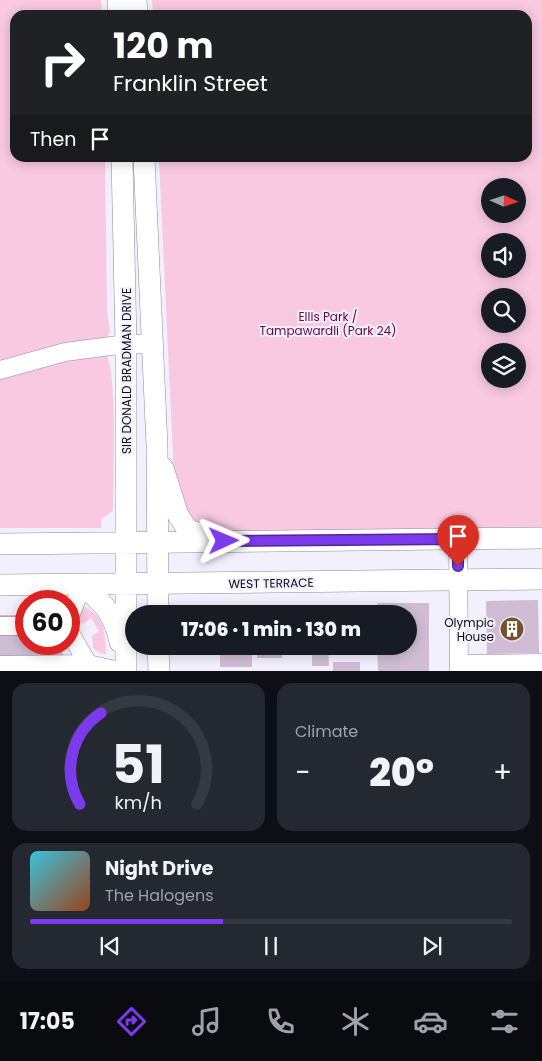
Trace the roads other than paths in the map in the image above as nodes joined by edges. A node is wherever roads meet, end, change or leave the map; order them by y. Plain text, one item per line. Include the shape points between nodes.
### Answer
1 (122, 162) edge
2 (144, 162) edge
3 (126, 344) junction
4 (152, 344) junction
5 (0, 370) edge
6 (157, 446) junction
7 (542, 538) edge
8 (458, 539) junction
9 (224, 541) junction
10 (126, 542) junction
11 (158, 542) junction
12 (0, 544) edge
13 (542, 579) edge
14 (458, 580) junction
15 (126, 584) junction
16 (158, 584) junction
17 (0, 585) edge
18 (82, 585) junction
19 (80, 590) edge
20 (158, 605) edge
21 (0, 626) edge
22 (15, 626) edge
23 (80, 650) edge
24 (158, 655) edge
25 (542, 663) edge
26 (88, 664) junction
27 (0, 665) edge
28 (458, 667) edge
29 (124, 669) edge
30 (158, 671) edge

1 - 3 main road, SIR DONALD BRADMAN DRIVE
2 - 4 main road, SIR DONALD BRADMAN DRIVE
3 - 4 street
3 - 5 street via 65,352
3 - 10 main road, SIR DONALD BRADMAN DRIVE
4 - 6 main road, SIR DONALD BRADMAN DRIVE
6 - 9 main road via 178,515 188,530
6 - 11 main road, SIR DONALD BRADMAN DRIVE
7 - 8 main road
8 - 9 main road
8 - 14 street
9 - 11 main road
10 - 11 main road
10 - 12 main road
10 - 15 main road, SIR DONALD BRADMAN DRIVE
11 - 16 main road, SIR DONALD BRADMAN DRIVE
13 - 14 main road, WEST TERRACE
14 - 16 main road, WEST TERRACE
14 - 28 street
15 - 16 main road, WEST TERRACE
15 - 18 main road, WEST TERRACE
15 - 29 main road, SIR DONALD BRADMAN DRIVE
16 - 20 main road, SIR DONALD BRADMAN DRIVE
17 - 18 main road, WEST TERRACE
18 - 19 street
18 - 29 main road via 106,606 115,620
21 - 22 street
23 - 26 street
24 - 30 main road
25 - 28 street
26 - 27 street
26 - 29 street

